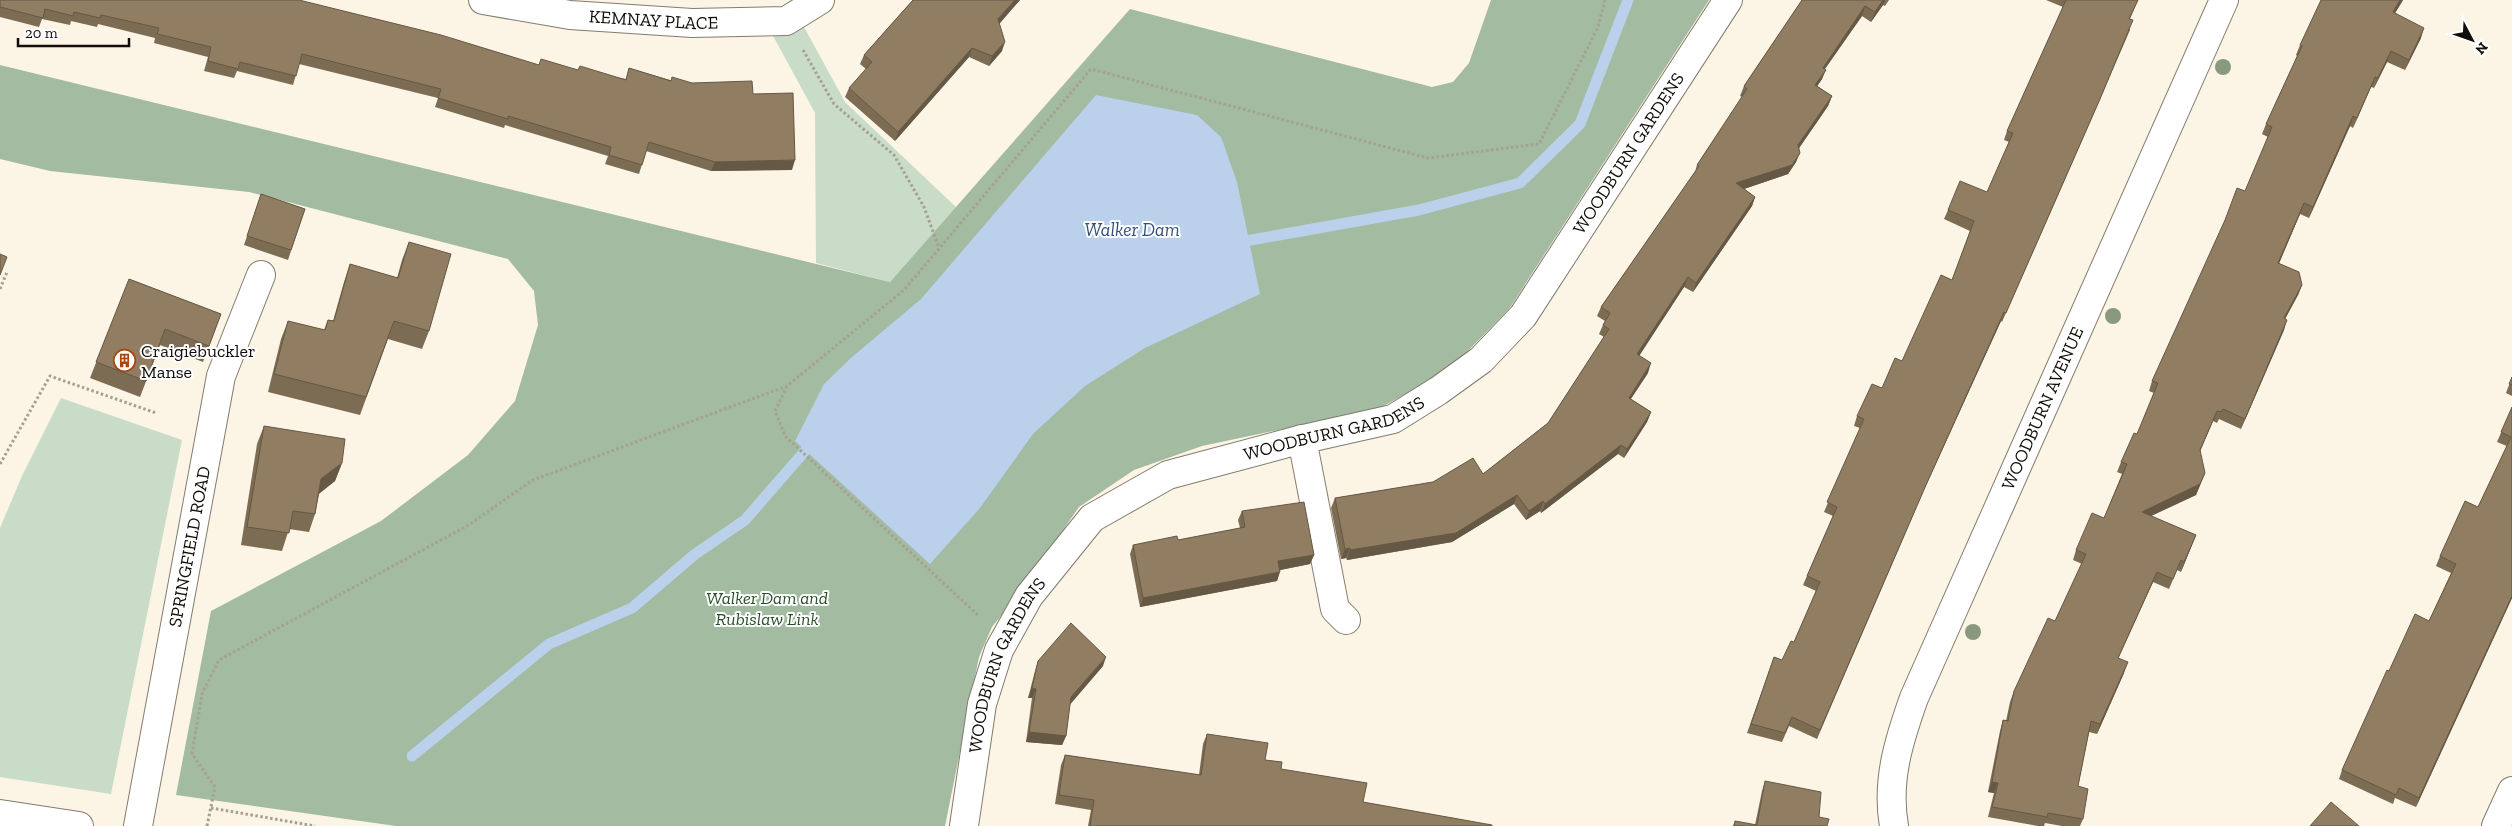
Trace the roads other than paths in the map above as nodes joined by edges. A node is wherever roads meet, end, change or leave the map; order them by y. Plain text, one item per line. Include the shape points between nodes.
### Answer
1 (483, 0) edge
2 (820, 0) edge
3 (1728, 0) edge
4 (2224, 0) edge
5 (261, 275) dead end
6 (1302, 440) junction
7 (1346, 620) dead end
8 (2512, 792) edge
9 (0, 814) edge
10 (79, 826) edge
11 (138, 826) edge
12 (964, 826) edge
13 (1894, 826) edge
14 (2496, 826) edge

1 - 2 street, KEMNAY PLACE via 570,15 692,23 786,21
3 - 6 street, WOODBURN GARDENS via 1523,316 1481,360 1394,419
4 - 13 street, WOODBURN AVENUE via 1914,698 1895,751 1890,805
5 - 11 street, SPRINGFIELD ROAD via 221,376
6 - 7 street via 1335,609
6 - 12 street, WOODBURN GARDENS via 1168,475 1092,518 1029,596 999,650 982,704
8 - 14 street
9 - 10 street

